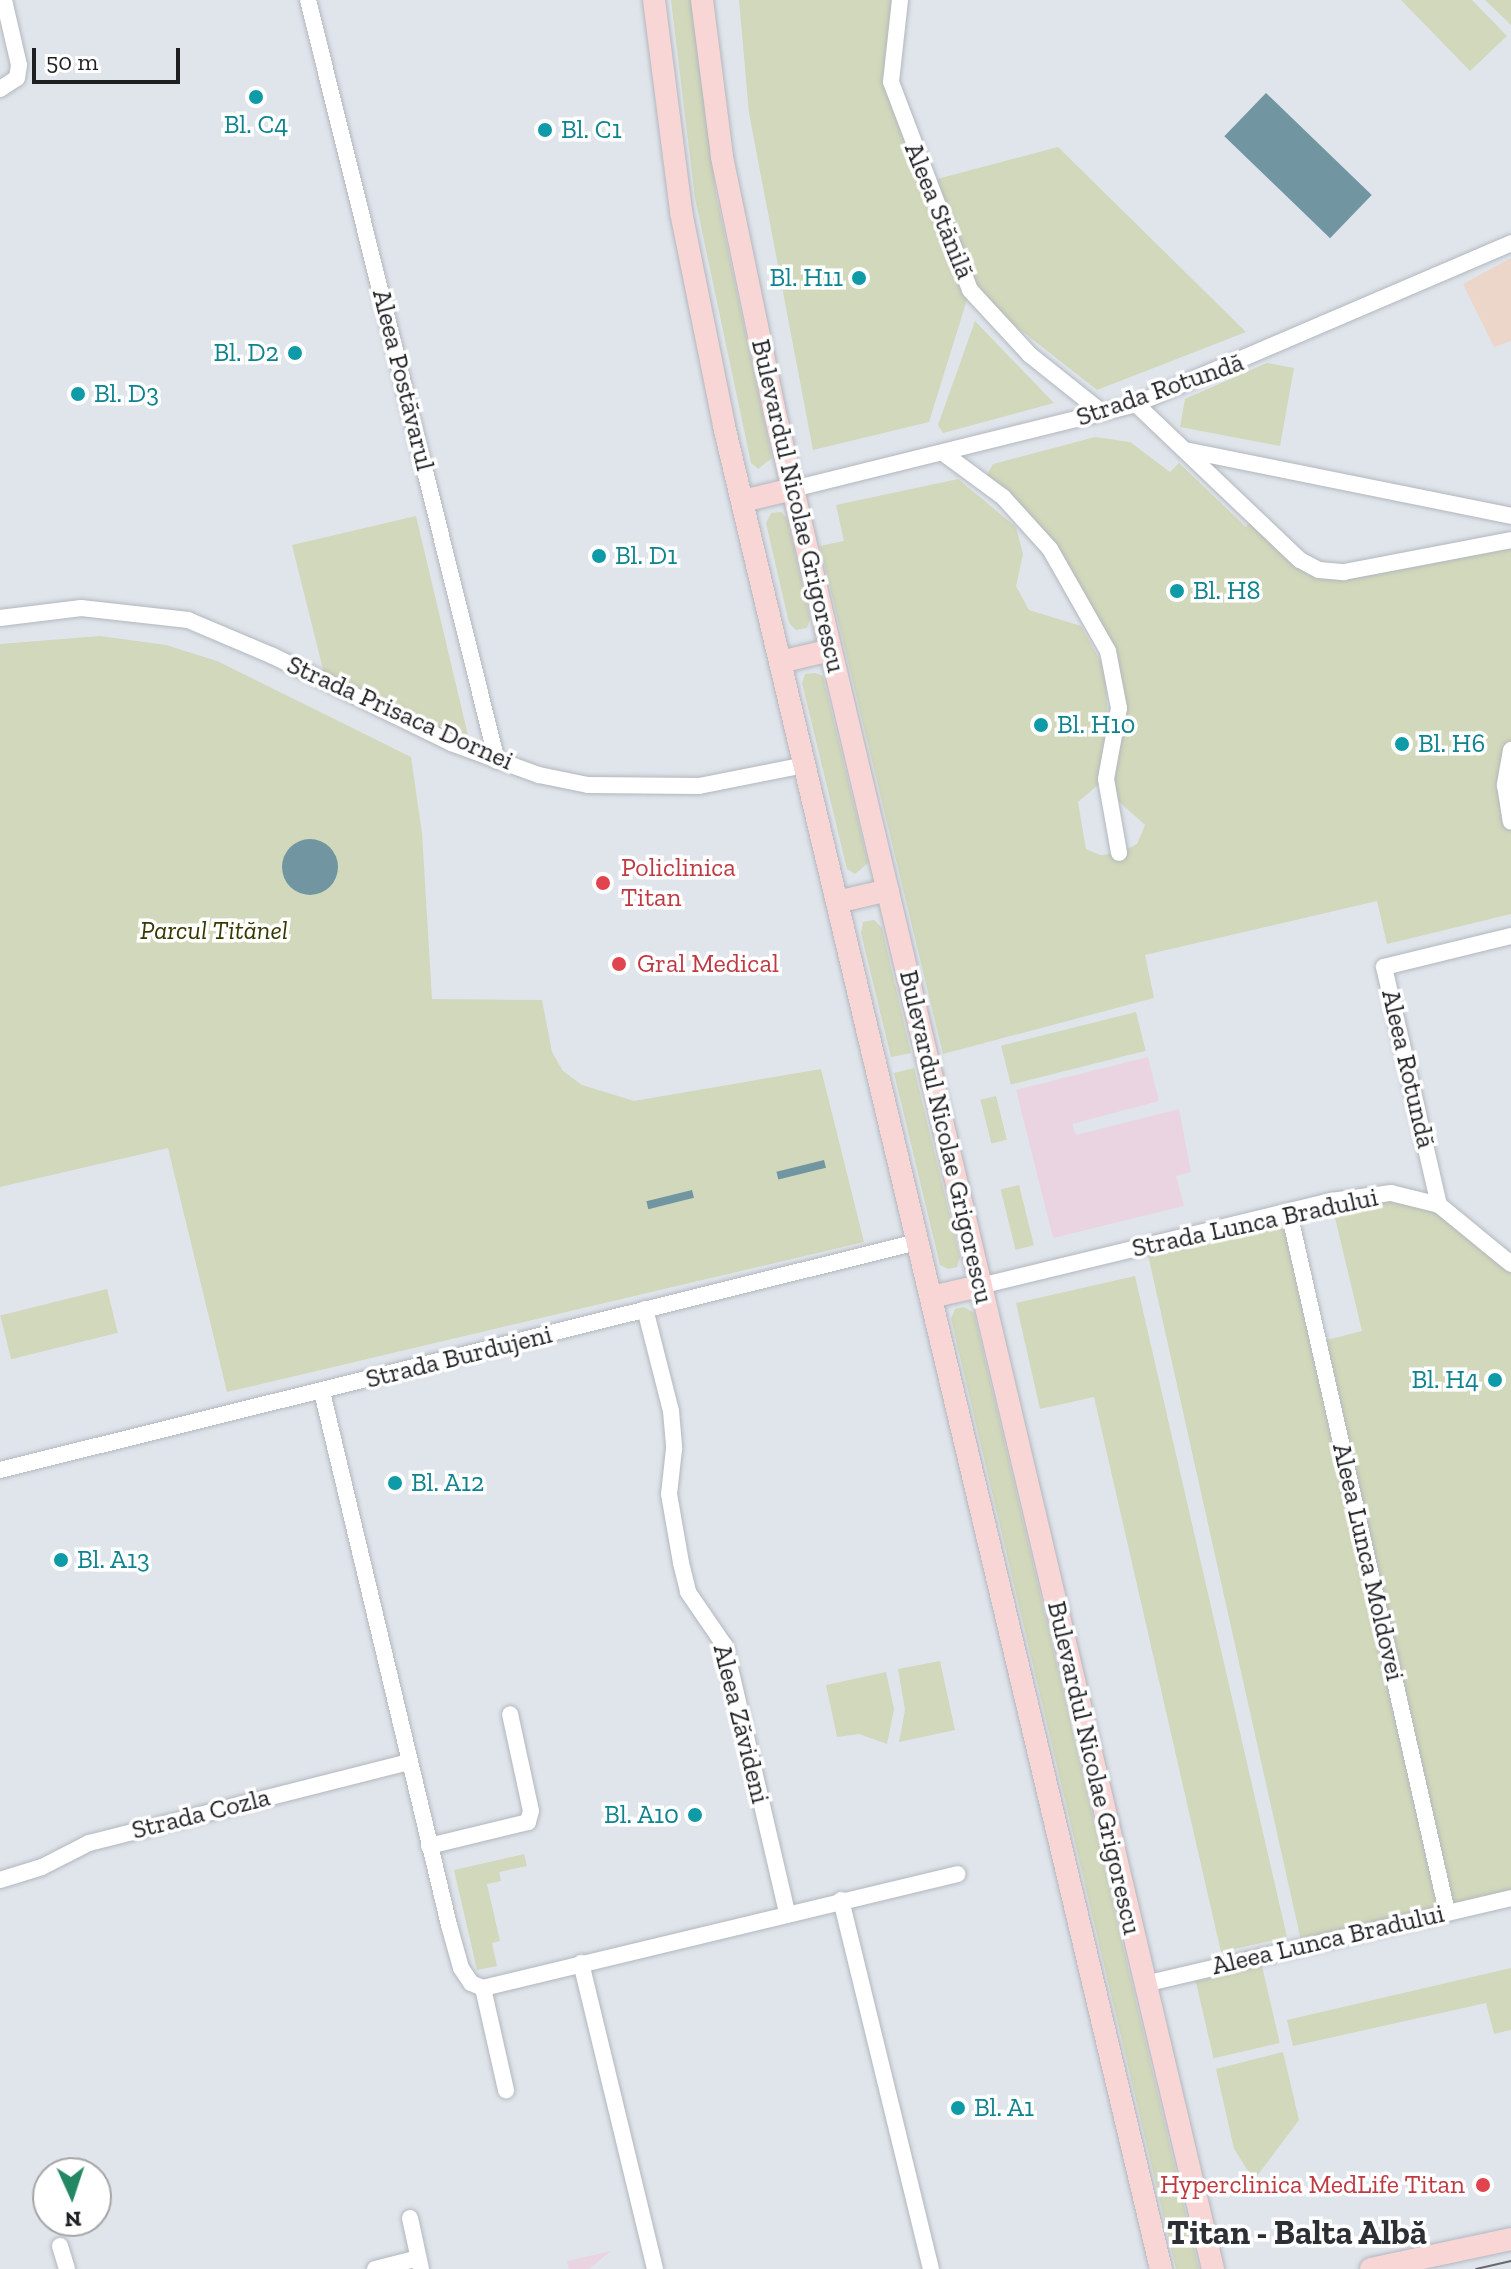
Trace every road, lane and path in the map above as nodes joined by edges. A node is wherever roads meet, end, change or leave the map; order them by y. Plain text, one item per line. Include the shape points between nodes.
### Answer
1 (4, 0) edge
2 (308, 0) edge
3 (654, 0) edge
4 (702, 0) edge
5 (900, 0) edge
6 (0, 89) edge
7 (1511, 243) edge
8 (1136, 404) junction
9 (1103, 413) junction
10 (1185, 450) junction
11 (946, 455) junction
12 (793, 489) junction
13 (743, 501) junction
14 (1511, 516) edge
15 (1511, 540) edge
16 (0, 618) edge
17 (831, 650) junction
18 (780, 662) junction
19 (1511, 750) edge
20 (497, 761) junction
21 (805, 765) junction
22 (1511, 822) edge
23 (1119, 853) dead end
24 (888, 890) junction
25 (837, 902) junction
26 (1511, 936) edge
27 (1439, 1205) junction
28 (1289, 1212) junction
29 (917, 1242) junction
30 (1511, 1264) edge
31 (980, 1286) junction
32 (931, 1297) junction
33 (645, 1309) junction
34 (322, 1392) junction
35 (0, 1470) edge
36 (510, 1714) dead end
37 (408, 1762) junction
38 (429, 1846) junction
39 (958, 1874) dead end
40 (0, 1880) edge
41 (1511, 1898) edge
42 (841, 1900) junction
43 (1447, 1912) junction
44 (787, 1913) junction
45 (581, 1963) junction
46 (1145, 1984) junction
47 (483, 1988) junction
48 (506, 2090) dead end
49 (410, 2218) dead end
50 (1511, 2239) edge
51 (60, 2246) dead end
52 (419, 2264) edge
53 (67, 2269) edge
54 (375, 2269) edge
55 (655, 2269) edge
56 (931, 2269) edge
57 (1161, 2269) edge
58 (1213, 2269) edge
59 (1371, 2269) edge

1 - 6 street via 19,65 17,78
2 - 20 street, Aleea Postăvarul
3 - 13 main road, Bulevardul Nicolae Grigorescu via 681,212
4 - 12 main road, Bulevardul Nicolae Grigorescu via 731,207
5 - 9 street, Aleea Stănilă via 891,82 970,290 1030,355
7 - 8 street, Strada Rotundă
8 - 9 street, Strada Rotundă
8 - 10 street
9 - 11 street, Strada Rotundă
10 - 14 street
10 - 15 street via 1300,560 1319,570 1344,572
11 - 12 street, Strada Rotundă
11 - 23 street via 1003,497 1050,549 1108,651 1119,708 1106,769
12 - 13 main road
12 - 17 main road, Bulevardul Nicolae Grigorescu
13 - 18 main road, Bulevardul Nicolae Grigorescu
16 - 20 street, Strada Prisaca Dornei via 81,608 188,620
17 - 18 main road
17 - 24 main road, Bulevardul Nicolae Grigorescu
18 - 21 main road, Bulevardul Nicolae Grigorescu
19 - 22 street via 1505,785
20 - 21 street, Strada Prisaca Dornei via 588,785 642,788 721,783
21 - 25 main road, Bulevardul Nicolae Grigorescu
24 - 25 main road
24 - 31 main road, Bulevardul Nicolae Grigorescu
25 - 29 main road, Bulevardul Nicolae Grigorescu
26 - 27 street, Aleea Rotundă via 1384,967
27 - 28 street, Strada Lunca Bradului via 1391,1193
27 - 30 street, Strada Lunca Bradului
28 - 31 street, Strada Lunca Bradului
28 - 43 street, Aleea Lunca Moldovei
29 - 32 main road, Bulevardul Nicolae Grigorescu
29 - 33 street, Strada Burdujeni
31 - 32 main road
31 - 46 main road, Bulevardul Nicolae Grigorescu
32 - 57 main road, Bulevardul Nicolae Grigorescu
33 - 34 street, Strada Burdujeni
33 - 44 street, Aleea Zăvideni via 671,1411 669,1494 681,1563 688,1592 725,1646
34 - 35 street, Strada Burdujeni
34 - 37 street
36 - 38 street via 531,1811 528,1822
37 - 38 street
37 - 40 street, Strada Cozla via 89,1843 42,1867
38 - 47 street via 461,1968 471,1983
39 - 42 street
41 - 43 street, Aleea Lunca Bradului
42 - 44 street
42 - 56 street
43 - 46 street, Aleea Lunca Bradului
44 - 45 street
45 - 47 street
45 - 55 street
46 - 58 main road, Bulevardul Nicolae Grigorescu
47 - 48 street
49 - 52 street
50 - 59 main road
51 - 53 street
52 - 54 street

